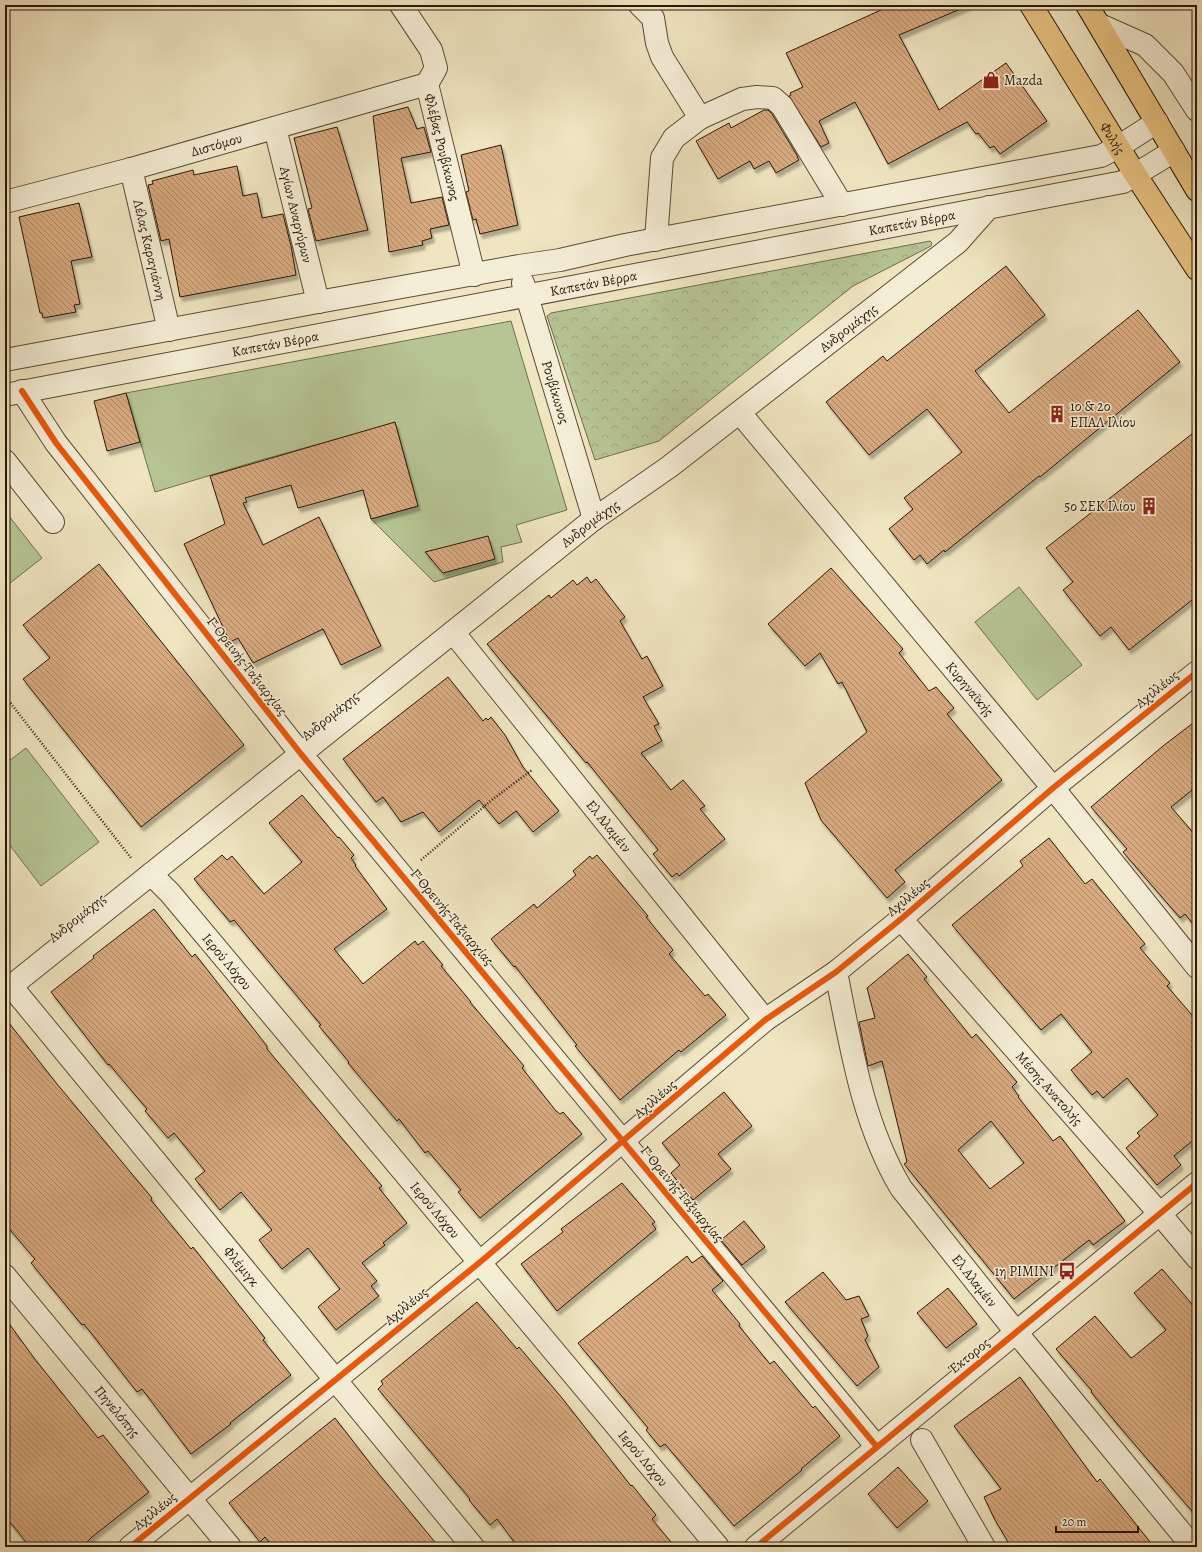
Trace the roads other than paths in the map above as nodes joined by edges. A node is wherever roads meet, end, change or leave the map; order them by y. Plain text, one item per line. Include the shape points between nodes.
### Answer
1 (401, 5) edge
2 (640, 5) edge
3 (1031, 5) edge
4 (1087, 5) edge
5 (1100, 25) junction
6 (427, 84) junction
7 (1197, 110) edge
8 (700, 118) junction
9 (1157, 122) junction
10 (274, 128) junction
11 (1118, 147) junction
12 (1174, 151) junction
13 (131, 169) junction
14 (1135, 174) junction
15 (1197, 190) edge
16 (5, 202) edge
17 (842, 205) junction
18 (989, 207) junction
19 (656, 240) junction
20 (519, 266) junction
21 (1197, 269) edge
22 (474, 274) junction
23 (527, 296) junction
24 (318, 302) junction
25 (169, 330) junction
26 (5, 360) edge
27 (13, 393) edge
28 (740, 413) junction
29 (5, 461) edge
30 (594, 519) junction
31 (52, 522) dead end
32 (453, 632) junction
33 (1197, 672) edge
34 (301, 754) junction
35 (1052, 788) junction
36 (151, 874) junction
37 (901, 919) junction
38 (1197, 967) edge
39 (836, 972) junction
40 (8, 988) edge
41 (765, 1020) junction
42 (623, 1142) junction
43 (1197, 1183) edge
44 (1160, 1214) junction
45 (1197, 1258) edge
46 (479, 1263) junction
47 (5, 1276) edge
48 (1016, 1332) junction
49 (335, 1380) junction
50 (922, 1440) dead end
51 (877, 1447) junction
52 (190, 1498) junction
53 (130, 1547) edge
54 (230, 1547) edge
55 (473, 1547) edge
56 (718, 1547) edge
57 (756, 1547) edge
58 (984, 1547) edge
59 (1193, 1547) edge

1 - 6 street, Φλέβας Ρουβίκωνος via 431,50 436,68
2 - 8 street via 653,18 662,57
3 - 11 main road, Φυλής
4 - 5 main road
5 - 7 street via 1145,45 1173,73
5 - 9 main road
6 - 10 street, Διστόμου
6 - 22 street, Φλέβας Ρουβίκωνος
8 - 17 street via 742,99 773,98 782,106
8 - 19 street via 674,138 662,158
9 - 11 street, Καπετάν Βέρρα
9 - 12 main road
10 - 13 street, Διστόμου
10 - 24 street, Αγίων Αναργύρων
11 - 14 main road, Φυλής
11 - 17 street, Καπετάν Βέρρα via 1101,156
12 - 14 street, Καπετάν Βέρρα
12 - 15 main road
13 - 16 street, Διστόμου
13 - 25 street, Λέλας Καραγιάννη
14 - 18 street, Καπετάν Βέρρα via 1123,182
14 - 21 main road, Φυλής
17 - 19 street, Καπετάν Βέρρα
18 - 23 street, Καπετάν Βέρρα
18 - 28 street, Ανδρομάχης via 958,242
19 - 20 street, Καπετάν Βέρρα
20 - 22 street, Καπετάν Βέρρα
20 - 23 street, Ρουβίκωνος
22 - 24 street, Καπετάν Βέρρα
23 - 27 street, Καπετάν Βέρρα
23 - 30 street, Ρουβίκωνος
24 - 25 street, Καπετάν Βέρρα
25 - 26 street, Καπετάν Βέρρα
27 - 34 street, Γ' Ορεινής Ταξιαρχίας via 56,442
28 - 30 street, Ανδρομάχης
28 - 35 street, Κυρηναϊκής
29 - 31 street
30 - 32 street, Ανδρομάχης
32 - 34 street, Ανδρομάχης
32 - 41 street, Ελ Αλαμέιν
33 - 35 street, Αχιλλέως
34 - 36 street, Ανδρομάχης
34 - 42 street, Γ' Ορεινής Ταξιαρχίας
35 - 37 street, Αχιλλέως
35 - 38 street, Κυρηναϊκής
36 - 40 street, Ανδρομάχης
36 - 46 street, Ιερού Λόχου via 170,893
37 - 39 street, Αχιλλέως
37 - 44 street, Μέσης Ανατολής
39 - 41 street, Αχιλλέως
39 - 48 street, Ελ Αλαμέιν via 856,1074 877,1140 889,1168 901,1188
40 - 49 street, Φλέμιγκ
41 - 42 street, Αχιλλέως
42 - 46 street, Αχιλλέως
42 - 51 street, Γ' Ορεινής Ταξιαρχίας
43 - 44 street, Έκτορος
44 - 45 street, Μέσης Ανατολής
44 - 48 street, Έκτορος
46 - 49 street, Αχιλλέως
46 - 56 street, Ιερού Λόχου
47 - 52 street, Πηνελόπης
48 - 51 street, Έκτορος
48 - 59 street, Ελ Αλαμέιν
49 - 52 street, Αχιλλέως
49 - 55 street, Φλέμιγκ
50 - 58 street
51 - 57 street, Έκτορος
52 - 53 street, Αχιλλέως
52 - 54 street, Πηνελόπης

